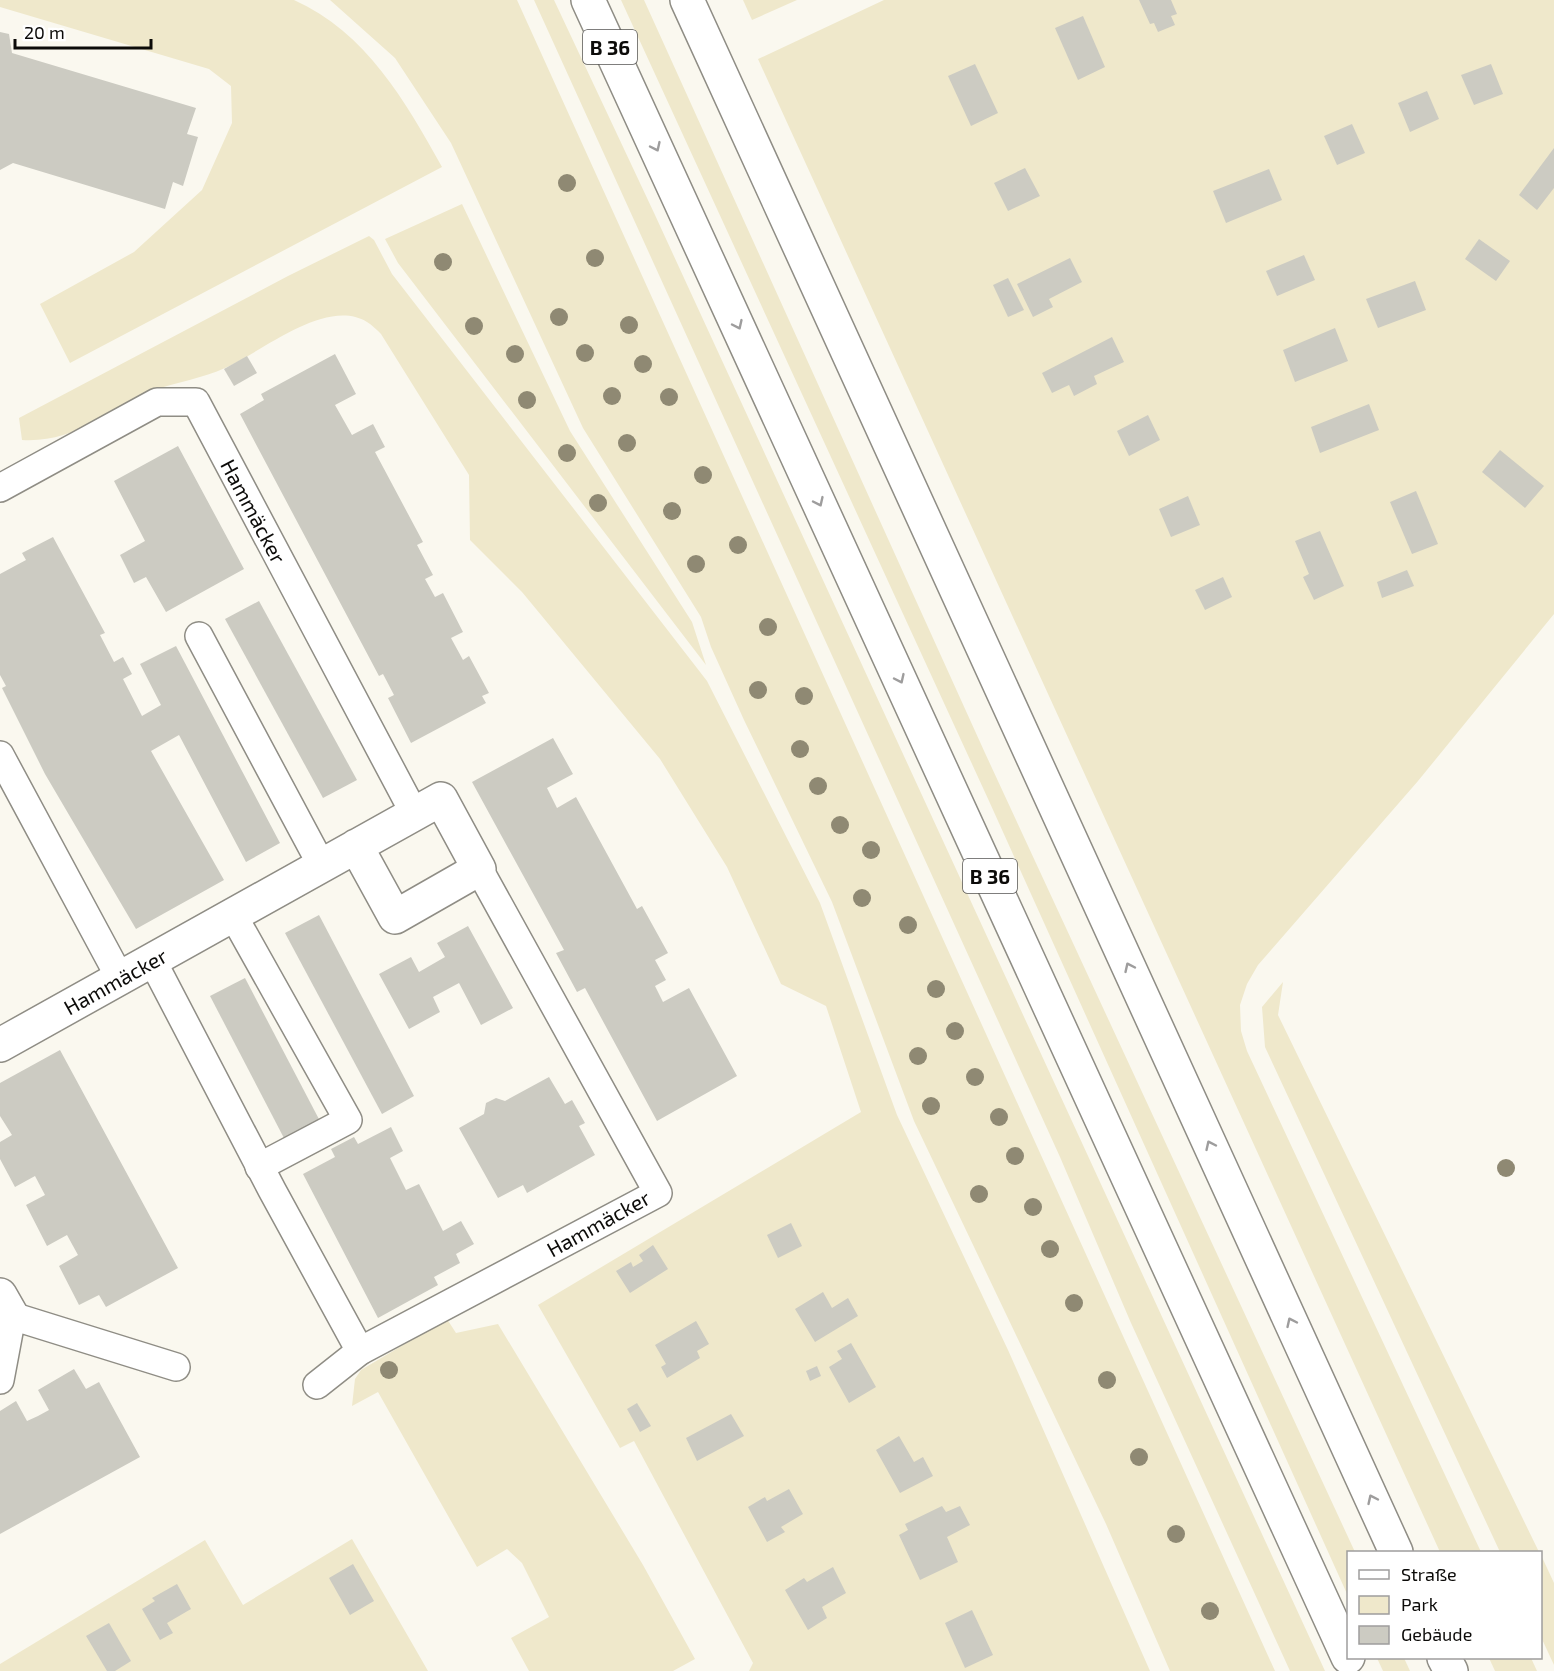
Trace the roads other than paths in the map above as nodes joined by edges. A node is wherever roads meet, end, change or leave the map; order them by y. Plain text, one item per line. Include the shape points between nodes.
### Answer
1 (588, 0) edge
2 (687, 0) edge
3 (0, 488) edge
4 (199, 636) dead end
5 (0, 754) edge
6 (414, 813) junction
7 (356, 846) junction
8 (322, 866) junction
9 (479, 869) junction
10 (233, 915) junction
11 (152, 960) junction
12 (120, 978) junction
13 (0, 1045) edge
14 (259, 1167) junction
15 (6, 1306) edge
16 (360, 1351) junction
17 (176, 1366) dead end
18 (0, 1380) edge
19 (317, 1385) dead end
20 (1396, 1551) edge
21 (1347, 1653) edge

1 -> 21 main road, B 36
20 -> 2 main road
3 - 6 lane, Hammäcker via 157,402 196,402
4 - 8 lane
5 - 12 lane
6 - 7 main road, Hammäcker
6 - 9 main road, Hammäcker via 441,799
7 - 8 main road, Hammäcker
7 - 9 main road via 395,916
8 - 10 main road, Hammäcker
9 - 16 lane, Hammäcker via 658,1193
10 - 11 main road, Hammäcker
10 - 14 lane via 348,1120
11 - 12 main road, Hammäcker
11 - 14 lane
12 - 13 main road, Hammäcker
14 - 16 lane
15 - 17 lane
15 - 18 lane
16 - 19 lane, Hammäcker

